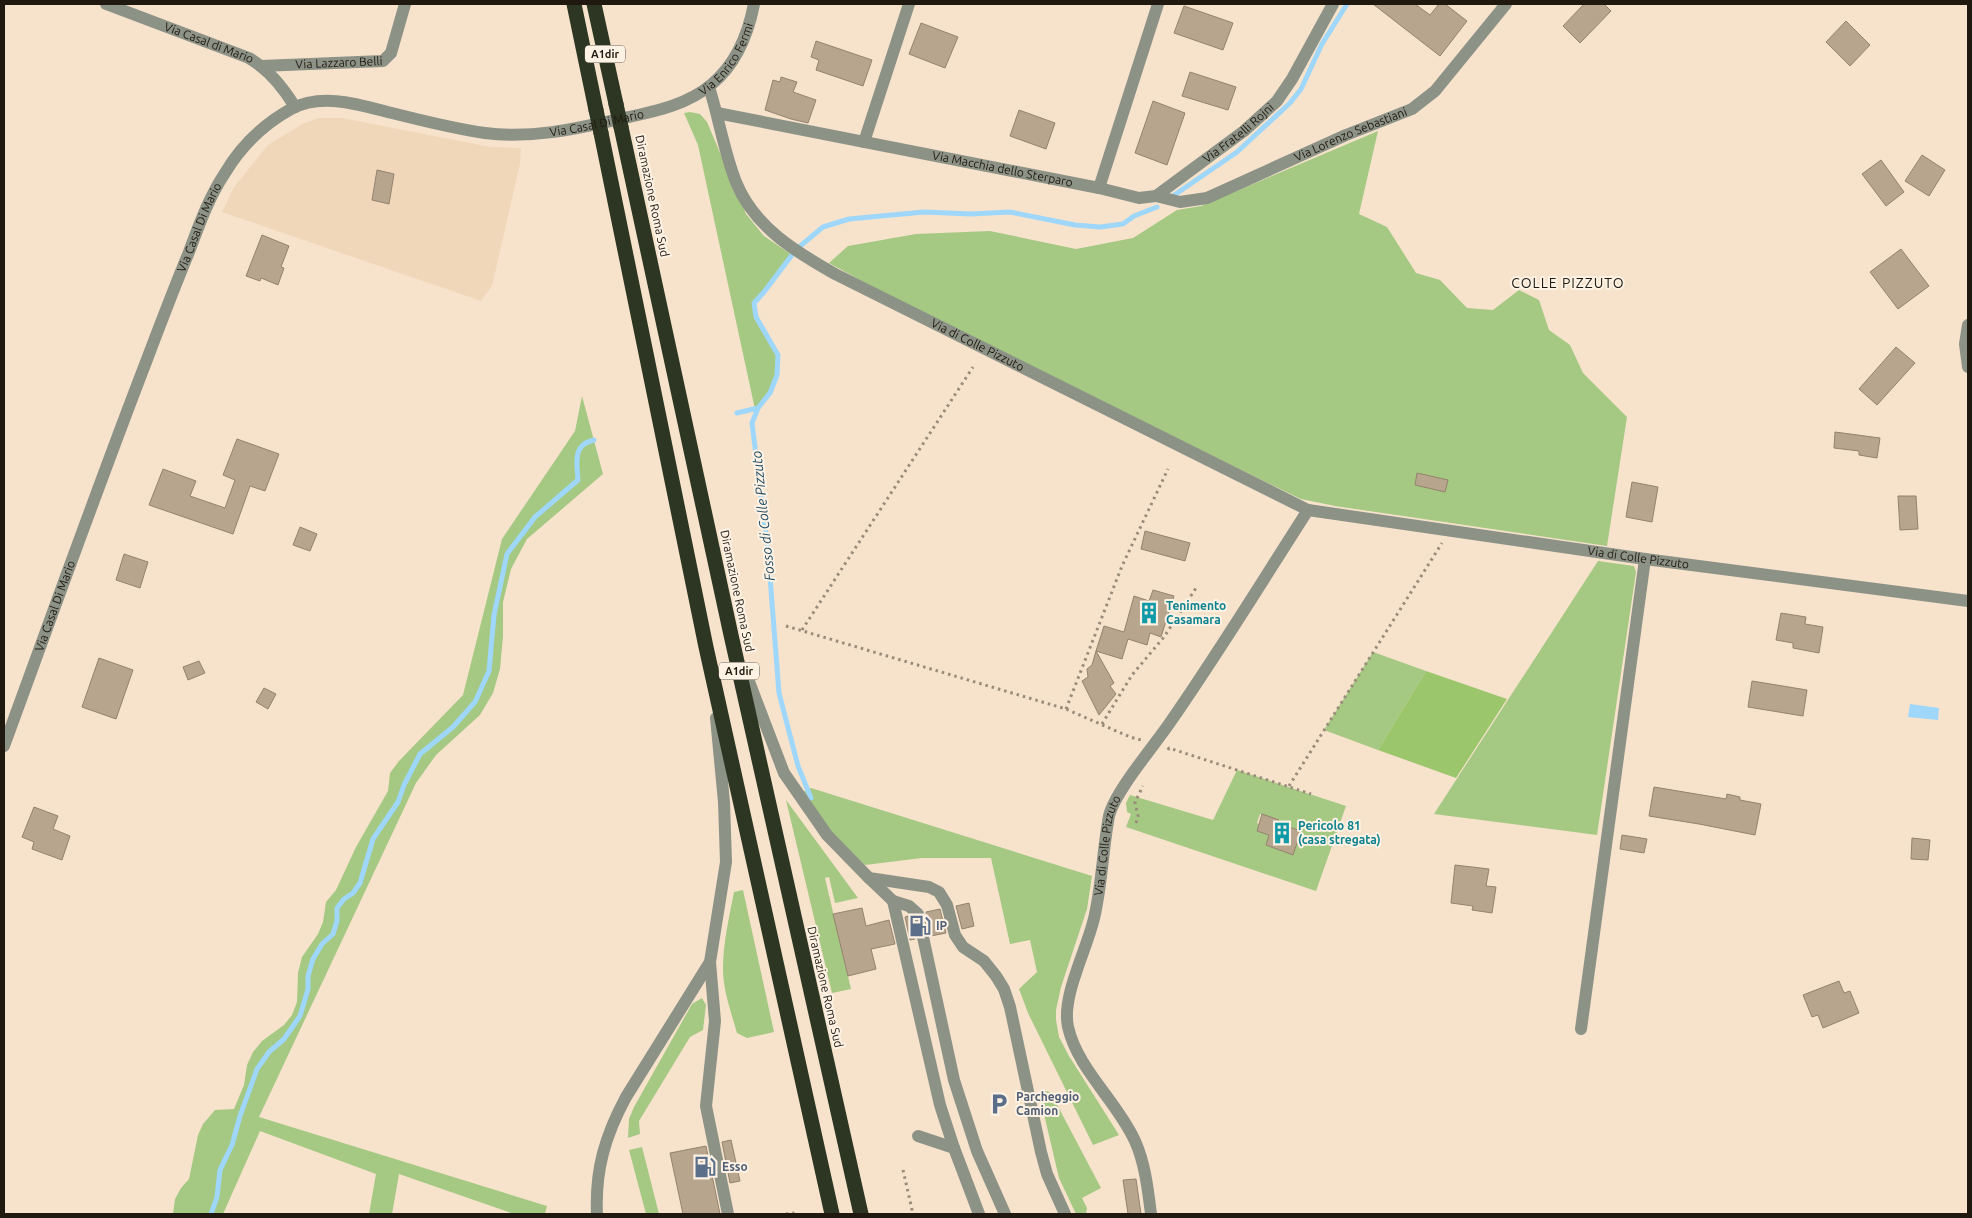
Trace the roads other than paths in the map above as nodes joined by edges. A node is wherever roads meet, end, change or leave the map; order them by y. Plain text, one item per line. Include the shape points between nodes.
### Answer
1 (106, 4) edge
2 (405, 4) edge
3 (574, 4) edge
4 (594, 4) edge
5 (754, 4) edge
6 (909, 4) edge
7 (1158, 4) edge
8 (1333, 4) edge
9 (1506, 4) edge
10 (261, 66) junction
11 (709, 86) junction
12 (682, 102) joint
13 (295, 107) junction
14 (717, 113) junction
15 (864, 142) junction
16 (1099, 188) junction
17 (1156, 196) junction
18 (1968, 325) edge
19 (1968, 367) edge
20 (1308, 510) junction
21 (1645, 559) junction
22 (1968, 601) edge
23 (731, 635) junction
24 (706, 646) junction
25 (4, 746) edge
26 (869, 878) junction
27 (893, 901) junction
28 (710, 962) junction
29 (1580, 1030) dead end
30 (918, 1136) dead end
31 (954, 1148) junction
32 (597, 1214) edge
33 (728, 1214) edge
34 (832, 1214) edge
35 (861, 1214) edge
36 (979, 1214) edge
37 (1005, 1214) edge
38 (1065, 1214) edge
39 (1151, 1214) edge

1 - 10 street, Via Casal di Mario via 240,54
2 - 10 street, Via Lazzaro Belli via 391,53 383,61
3 - 24 highway, A1dir, bridge
4 - 23 highway, Diramazione Roma Sud / A1dir, bridge
5 - 11 street, Via Enrico Fermi via 740,49 722,75
6 - 15 street
7 - 16 street
8 - 17 street, Via Fratelli Rojni via 1277,101 1244,131
9 - 17 street, Via Lorenzo Sebastiani via 1435,91 1412,109 1207,198 1180,202
10 - 13 street, Via Casal di Mario via 283,88
11 - 12 street, Via Enrico Fermi
11 - 14 street, Via di Colle Pizzuto
12 - 13 street, Via Casal Di Mario via 566,131 516,135 462,130 341,102 317,101
13 - 25 street, Via Casal Di Mario via 260,130 246,145 229,166 209,201 107,464
14 - 15 street, Via Macchia dello Sterparo
14 - 20 street, Via di Colle Pizzuto via 731,168 745,200 762,222 797,252 835,274
15 - 16 street, Via Macchia dello Sterparo
16 - 17 street via 1133,198
18 - 19 street via 1965,344
20 - 21 street, Via di Colle Pizzuto
20 - 39 street, Via di Colle Pizzuto via 1173,720 1116,799 1109,816 1095,914 1072,985 1067,1022 1080,1056 1135,1141 1142,1160
21 - 22 street, Via di Colle Pizzuto
21 - 29 street
23 - 26 street via 787,779 827,835
23 - 35 highway, Diramazione Roma Sud / A1dir
24 - 28 street via 720,755 726,847 724,884
24 - 34 highway, A1dir
26 - 27 street
26 - 38 street via 929,887 939,892 945,900 959,942 984,961 1004,989 1043,1161
27 - 31 street via 938,1096
27 - 37 street via 909,906 918,914 954,1080 977,1151
28 - 32 street via 615,1118 599,1165
28 - 33 street via 716,1021 706,1106
30 - 31 street
31 - 36 street

